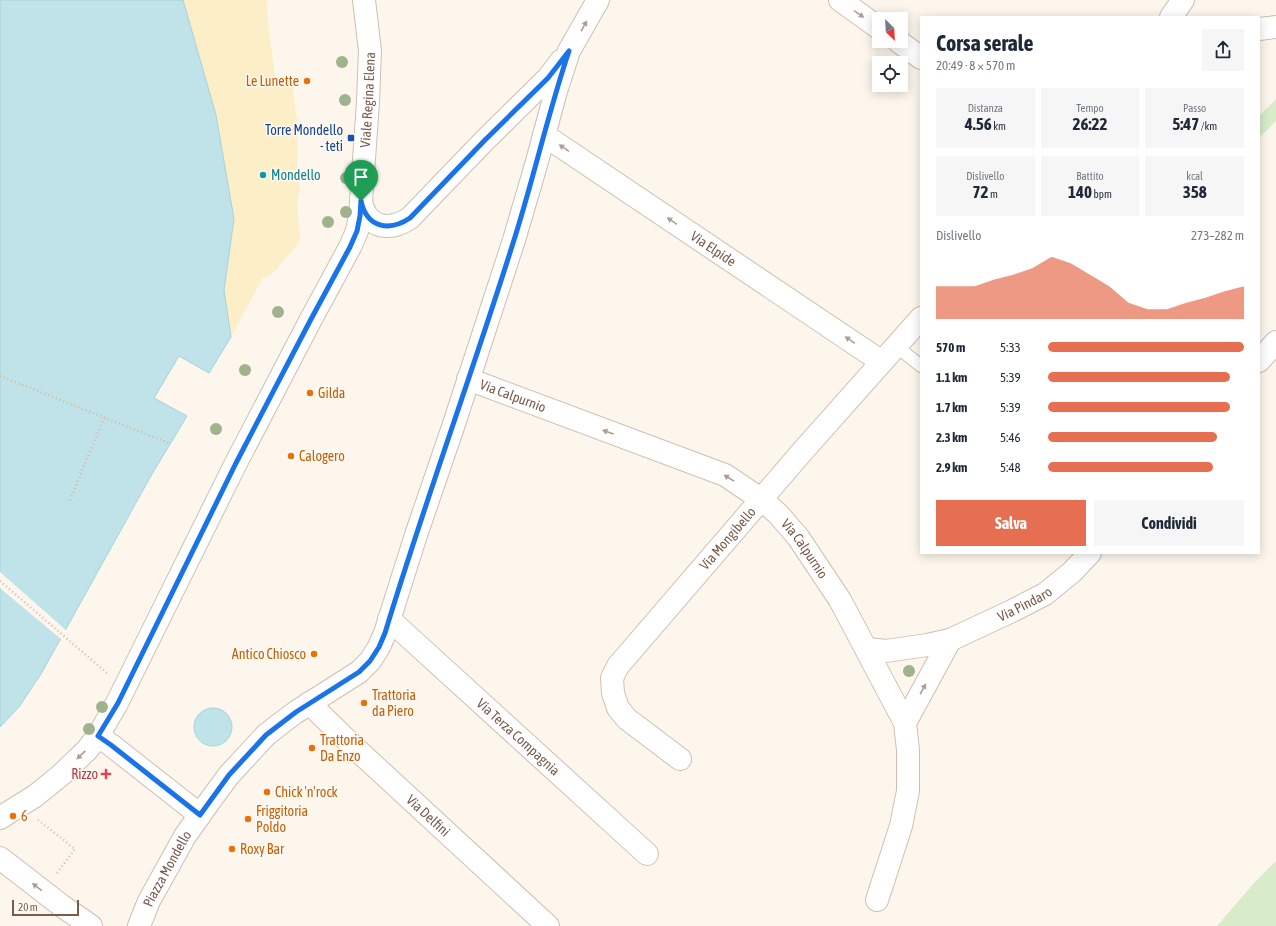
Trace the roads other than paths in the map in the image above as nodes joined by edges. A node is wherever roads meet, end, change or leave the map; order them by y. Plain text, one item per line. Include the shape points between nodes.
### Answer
1 (364, 0) edge
2 (598, 0) edge
3 (840, 0) edge
4 (1182, 0) edge
5 (1172, 16) edge
6 (872, 23) edge
7 (1276, 27) edge
8 (1260, 29) edge
9 (907, 48) edge
10 (569, 51) junction
11 (920, 57) edge
12 (544, 135) junction
13 (361, 201) junction
14 (920, 319) edge
15 (1276, 342) edge
16 (896, 346) junction
17 (1260, 360) edge
18 (882, 362) junction
19 (920, 365) edge
20 (468, 379) junction
21 (762, 500) junction
22 (1089, 554) edge
23 (389, 619) junction
24 (950, 640) junction
25 (867, 649) junction
26 (309, 703) junction
27 (904, 723) junction
28 (98, 736) junction
29 (680, 759) dead end
30 (200, 815) junction
31 (0, 818) edge
32 (647, 854) dead end
33 (0, 858) edge
34 (877, 900) dead end
35 (64, 919) edge
36 (91, 926) edge
37 (139, 926) edge
38 (548, 926) edge

1 - 13 street, Viale Regina Elena via 370,51
10 -> 2 street
3 -> 6 street
4 - 5 street
7 - 8 street
9 - 11 street
10 - 12 street, Piazza Mondello
10 - 13 street via 548,78 410,218 395,226 378,225 364,212
18 -> 12 street, Via Elpide
12 - 20 street, Piazza Mondello via 514,240
13 - 28 street, Viale Regina Elena via 357,231 350,247 243,449 118,703
14 - 16 street, Via Mongibello
15 - 17 street
16 - 18 street, Via Mongibello
16 - 19 lane
18 - 21 street, Via Mongibello
21 -> 20 street, Via Calpurnio via 725,475
20 - 23 street, Piazza Mondello
21 - 25 street, Via Calpurnio via 798,537 840,600
21 - 29 street, Via Mongibello via 618,666 612,678 612,693 626,719
22 - 24 street, Via Pindaro via 1045,594
23 - 26 street, Piazza Mondello via 379,647 370,661 359,672
23 - 32 street, Via Terza Compagnia
24 - 25 street, Via Pindaro via 886,651
27 -> 24 street
25 - 27 street, Via Calpurnio
26 - 30 street, Piazza Mondello via 266,735 229,775
26 - 38 street, Via Delfini
27 - 34 street, Via Calpurnio via 908,750 908,791 901,826
28 - 30 street
28 -> 31 street via 61,775 35,796
30 - 37 street, Piazza Mondello via 149,901
35 -> 33 street
35 - 36 street

